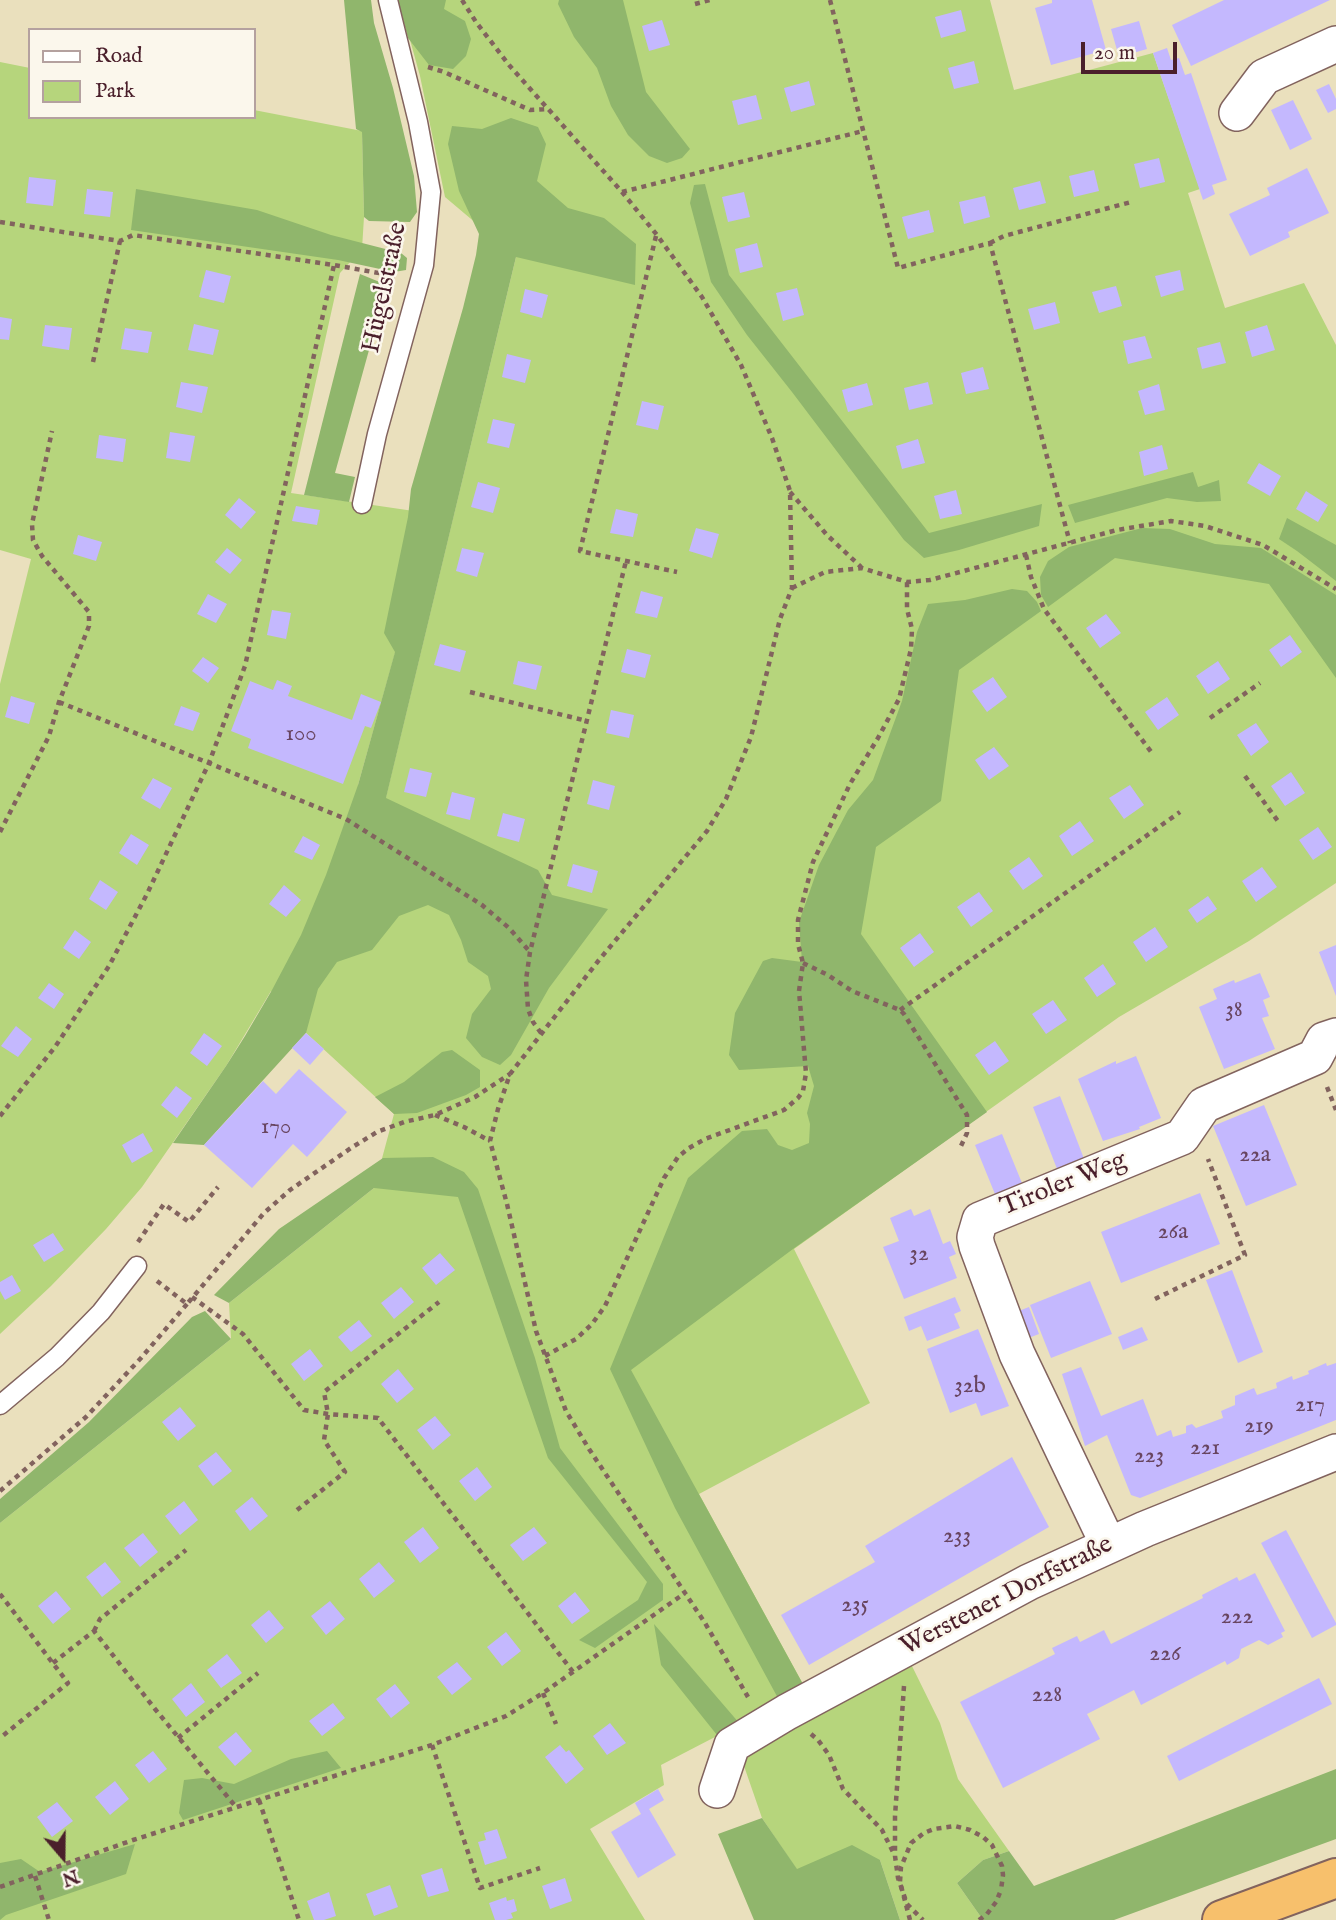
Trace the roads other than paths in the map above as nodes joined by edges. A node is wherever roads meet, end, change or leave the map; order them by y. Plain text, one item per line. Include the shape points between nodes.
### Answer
1 (388, 0) edge
2 (1336, 44) edge
3 (1237, 113) dead end
4 (362, 504) dead end
5 (1336, 1036) edge
6 (137, 1266) road end
7 (0, 1405) edge
8 (1336, 1452) edge
9 (1108, 1544) junction
10 (717, 1790) dead end
11 (1336, 1878) edge
12 (1222, 1920) edge

1 - 4 lane, Hügelstraße via 431,192 420,281
2 - 3 street via 1264,77
5 - 9 street, Tiroler Weg via 1324,1040 1315,1057 1204,1105 1182,1137 980,1220 977,1245 1017,1354
6 - 7 lane via 57,1357
8 - 9 street, Werstener Dorfstraße
9 - 10 street, Werstener Dorfstraße via 897,1652 732,1745
11 - 12 highway

